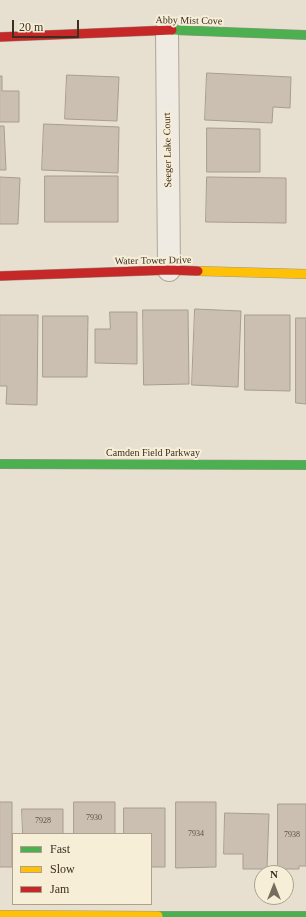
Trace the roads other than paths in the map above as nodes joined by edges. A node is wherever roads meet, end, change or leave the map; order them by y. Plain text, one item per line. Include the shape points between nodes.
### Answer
1 (166, 30) junction
2 (306, 36) edge
3 (0, 37) edge
4 (170, 270) junction
5 (306, 274) edge
6 (0, 276) edge
7 (0, 464) edge
8 (306, 465) edge
9 (0, 915) edge
10 (306, 916) edge

1 - 2 street, Abby Mist Cove
1 - 3 street, Abby Mist Cove
1 - 4 street, Seeger Lake Court
4 - 5 street, Water Tower Drive
4 - 6 street, Water Tower Drive
7 - 8 street, Camden Field Parkway
9 - 10 street

